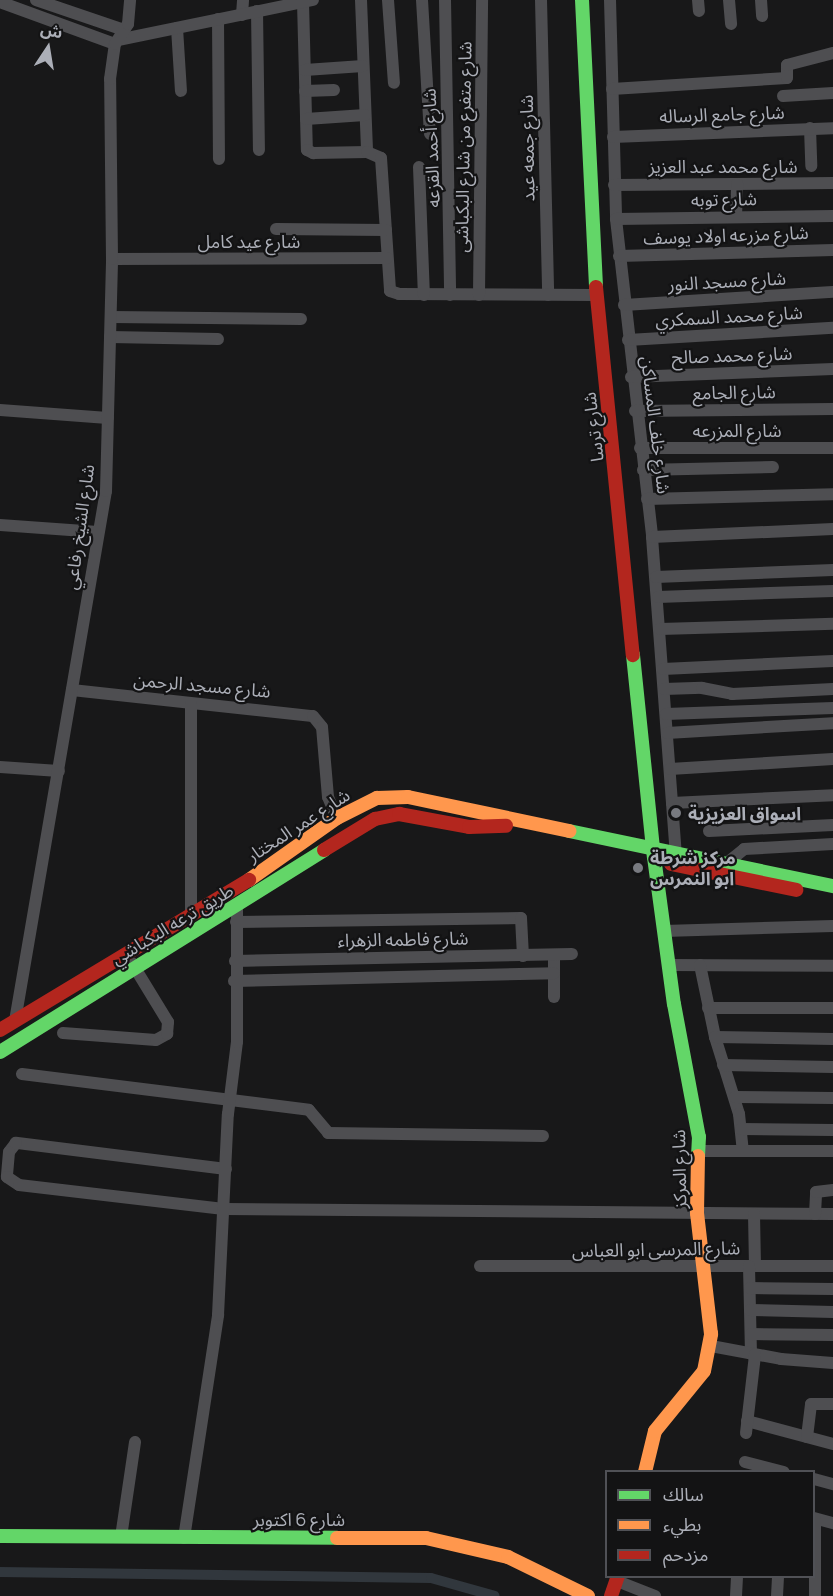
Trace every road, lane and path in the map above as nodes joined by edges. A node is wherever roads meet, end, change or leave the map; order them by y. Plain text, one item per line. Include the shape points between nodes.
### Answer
1 (36, 0) edge
2 (130, 0) edge
3 (243, 0) edge
4 (361, 0) edge
5 (388, 0) edge
6 (422, 0) edge
7 (445, 0) edge
8 (482, 0) edge
9 (541, 0) edge
10 (582, 0) edge
11 (610, 0) edge
12 (729, 0) edge
13 (762, 0) edge
14 (308, 1) edge
15 (0, 2) edge
16 (257, 11) junction
17 (242, 15) junction
18 (762, 16) dead end
19 (218, 19) junction
20 (731, 24) dead end
21 (177, 28) junction
22 (119, 38) junction
23 (833, 52) edge
24 (363, 66) junction
25 (305, 70) junction
26 (394, 83) dead end
27 (612, 89) junction
28 (334, 90) dead end
29 (181, 91) dead end
30 (305, 91) junction
31 (833, 93) edge
32 (783, 96) dead end
33 (365, 115) junction
34 (306, 119) junction
35 (810, 128) junction
36 (833, 128) edge
37 (430, 134) dead end
38 (613, 136) junction
39 (259, 150) dead end
40 (367, 152) junction
41 (219, 159) dead end
42 (419, 166) dead end
43 (811, 166) dead end
44 (833, 183) edge
45 (614, 184) junction
46 (737, 184) junction
47 (833, 216) edge
48 (736, 217) junction
49 (616, 219) junction
50 (276, 229) dead end
51 (386, 230) junction
52 (833, 250) edge
53 (619, 256) junction
54 (387, 258) junction
55 (112, 259) junction
56 (833, 292) edge
57 (424, 295) junction
58 (450, 295) junction
59 (479, 295) junction
60 (548, 295) junction
61 (596, 295) junction
62 (624, 305) junction
63 (111, 317) junction
64 (301, 319) dead end
65 (833, 328) edge
66 (110, 337) junction
67 (218, 339) dead end
68 (628, 340) junction
69 (833, 369) edge
70 (631, 376) junction
71 (833, 409) edge
72 (0, 410) edge
73 (635, 411) junction
74 (108, 418) junction
75 (640, 448) junction
76 (833, 448) edge
77 (773, 467) dead end
78 (643, 470) junction
79 (833, 494) edge
80 (647, 499) junction
81 (0, 525) edge
82 (833, 529) edge
83 (98, 532) junction
84 (652, 537) junction
85 (833, 570) edge
86 (656, 577) junction
87 (833, 591) edge
88 (658, 597) junction
89 (833, 624) edge
90 (660, 629) junction
91 (833, 661) edge
92 (663, 669) junction
93 (833, 688) edge
94 (664, 689) junction
95 (72, 690) junction
96 (190, 704) junction
97 (833, 708) edge
98 (666, 714) junction
99 (833, 723) edge
100 (667, 733) junction
101 (833, 759) edge
102 (0, 767) edge
103 (670, 769) junction
104 (59, 771) junction
105 (833, 795) edge
106 (672, 803) junction
107 (337, 818) junction
108 (537, 824) junction
109 (833, 825) edge
110 (709, 831) dead end
111 (833, 844) edge
112 (653, 848) junction
113 (673, 853) junction
114 (727, 863) junction
115 (833, 886) edge
116 (833, 897) edge
117 (239, 898) junction
118 (191, 916) junction
119 (236, 922) junction
120 (833, 926) edge
121 (664, 931) junction
122 (167, 939) junction
123 (572, 954) dead end
124 (554, 955) junction
125 (523, 956) junction
126 (130, 960) junction
127 (235, 961) junction
128 (669, 965) junction
129 (700, 965) junction
130 (833, 966) edge
131 (554, 973) junction
132 (234, 981) junction
133 (554, 996) dead end
134 (708, 1008) junction
135 (833, 1008) edge
136 (15, 1021) junction
137 (0, 1030) edge
138 (63, 1033) dead end
139 (715, 1037) junction
140 (833, 1039) edge
141 (0, 1052) edge
142 (723, 1065) junction
143 (833, 1067) edge
144 (22, 1074) dead end
145 (735, 1097) junction
146 (833, 1098) edge
147 (229, 1102) junction
148 (741, 1129) junction
149 (833, 1130) edge
150 (543, 1136) dead end
151 (699, 1151) junction
152 (743, 1151) junction
153 (833, 1151) edge
154 (226, 1169) junction
155 (833, 1190) edge
156 (224, 1209) junction
157 (697, 1213) junction
158 (754, 1214) junction
159 (815, 1214) junction
160 (833, 1214) edge
161 (480, 1266) dead end
162 (752, 1266) junction
163 (833, 1266) edge
164 (703, 1267) junction
165 (750, 1288) junction
166 (833, 1289) edge
167 (750, 1310) junction
168 (833, 1312) edge
169 (751, 1334) junction
170 (833, 1335) edge
171 (711, 1346) junction
172 (753, 1354) junction
173 (833, 1363) edge
174 (833, 1404) edge
175 (807, 1437) junction
176 (135, 1442) dead end
177 (833, 1444) edge
178 (746, 1462) dead end
179 (645, 1470) edge
180 (776, 1470) edge
181 (815, 1480) edge
182 (833, 1484) edge
183 (815, 1518) edge
184 (833, 1523) edge
185 (0, 1536) edge
186 (121, 1537) junction
187 (184, 1538) junction
188 (737, 1578) edge
189 (778, 1578) edge
190 (815, 1578) edge
191 (618, 1579) edge
192 (588, 1596) edge
193 (611, 1596) edge
194 (655, 1596) edge
195 (736, 1596) edge
196 (777, 1596) edge
197 (815, 1596) edge

1 - 22 street
2 - 22 street, شارع الشيخ رفاعي
3 - 17 street
4 - 24 street
5 - 26 street
6 - 37 street
7 - 58 street, شارع أحمد القزعه
8 - 59 street, شارع متفرع من شارع البكباشى
9 - 60 street, شارع جمعه عيد
10 - 61 main road, شارع ترسا
11 - 27 street, شارع خلف المساكن
12 - 20 street
13 - 18 street
14 - 16 street
14 - 25 street
15 - 22 street
16 - 17 street
16 - 39 street
17 - 19 street
19 - 21 street
19 - 41 street
21 - 22 street
21 - 29 street
22 - 55 street, شارع الشيخ رفاعي via 110,97
23 - 27 street via 787,65 787,78
24 - 25 street
24 - 33 street
25 - 30 street
27 - 38 street, شارع خلف المساكن
28 - 30 street
30 - 34 street
31 - 32 street
33 - 34 street
33 - 40 street
34 - 40 street via 309,153
35 - 36 street, شارع جامع الرساله
35 - 38 street, شارع جامع الرساله
35 - 43 street
38 - 45 street, شارع خلف المساكن
40 - 51 street via 375,153 384,166
42 - 57 street
44 - 46 street, شارع محمد عبد العزيز
45 - 46 street, شارع محمد عبد العزيز
45 - 49 street, شارع خلف المساكن
46 - 48 street
47 - 48 street, شارع توبه
48 - 49 street, شارع توبه
49 - 53 street, شارع خلف المساكن
50 - 51 street
51 - 54 street
52 - 53 street, شارع مزرعه اولاد يوسف
53 - 62 street, شارع خلف المساكن
54 - 55 street, شارع عيد كامل
54 - 57 street via 390,291
55 - 63 street, شارع الشيخ رفاعي
56 - 62 street, شارع مسجد النور
57 - 58 street
58 - 59 street
59 - 60 street
60 - 61 street
61 - 112 main road, شارع ترسا
62 - 68 street, شارع خلف المساكن
63 - 64 street
63 - 66 street, شارع الشيخ رفاعي
65 - 68 street, شارع محمد السمكري
66 - 67 street
66 - 74 street, شارع الشيخ رفاعي
68 - 70 street, شارع خلف المساكن
69 - 70 street, شارع محمد صالح
70 - 73 street, شارع خلف المساكن
71 - 73 street, شارع الجامع
72 - 74 street
73 - 75 street, شارع خلف المساكن
74 - 83 street, شارع الشيخ رفاعي via 106,491
75 - 76 street, شارع المزرعه
75 - 78 street, شارع خلف المساكن
77 - 78 street
78 - 80 street, شارع خلف المساكن
79 - 80 street
80 - 84 street, شارع خلف المساكن
81 - 83 street
82 - 84 street
83 - 95 street, شارع الشيخ رفاعي
84 - 86 street, شارع خلف المساكن
85 - 86 street
86 - 88 street, شارع خلف المساكن
87 - 88 street
88 - 90 street, شارع خلف المساكن
89 - 90 street
90 - 92 street, شارع خلف المساكن
91 - 92 street
92 - 94 street, شارع خلف المساكن
93 - 94 street via 732,694 702,688
94 - 98 street, شارع خلف المساكن
95 - 96 street, شارع مسجد الرحمن
95 - 104 street, شارع الشيخ رفاعي
96 - 107 street, شارع مسجد الرحمن via 306,713 322,727 328,797
96 - 118 street
97 - 98 street
98 - 100 street, شارع خلف المساكن
99 - 100 street
100 - 103 street, شارع خلف المساكن
101 - 103 street
102 - 104 street
103 - 106 street, شارع خلف المساكن
104 - 136 street, شارع الشيخ رفاعي
105 - 106 street
106 - 113 street, شارع خلف المساكن
107 - 108 main road, شارع عمر المختار via 368,801 397,795
107 - 117 main road, شارع عمر المختار
108 - 112 main road, شارع عمر المختار
108 - 117 main road, طريق ترعه البكباشي via 473,828 387,815
109 - 110 street
111 - 114 street via 744,849
112 - 113 main road, شارع عمر المختار
112 - 121 main road, شارع المركز
113 - 114 main road, شارع عمر المختار
113 - 116 main road via 671,864
114 - 115 main road, شارع عمر المختار
117 - 118 main road, شارع عمر المختار
117 - 119 street
117 - 122 main road, طريق ترعه البكباشي
118 - 122 main road, شارع عمر المختار
119 - 125 street via 521,918
119 - 127 street
120 - 121 street
121 - 128 main road, شارع المركز
122 - 126 main road, شارع عمر المختار
123 - 124 street, شارع فاطمه الزهراء
124 - 125 street, شارع فاطمه الزهراء
124 - 131 street
125 - 127 street, شارع فاطمه الزهراء
126 - 136 main road, شارع عمر المختار
126 - 138 street via 168,1022 167,1034 156,1040
126 - 141 main road, طريق ترعه البكباشي
127 - 132 street
128 - 129 street
128 - 151 main road, شارع المركز
129 - 130 street
129 - 134 street
131 - 132 street
131 - 133 street
132 - 147 street via 237,1042
134 - 135 street
134 - 139 street
136 - 137 main road, شارع عمر المختار
139 - 140 street
139 - 142 street
142 - 143 street
142 - 145 street
144 - 147 street
145 - 146 street
145 - 148 street
147 - 150 street via 309,1110 328,1134
147 - 154 street
148 - 149 street
148 - 152 street
151 - 152 street
151 - 157 main road, شارع المركز
152 - 153 street
154 - 156 street
154 - 156 street via 16,1143 9,1152 8,1177 19,1185
155 - 159 street via 816,1192
156 - 157 street
156 - 187 street via 218,1315
157 - 158 street
157 - 164 main road, شارع المركز
158 - 159 street
158 - 162 street
159 - 160 street
161 - 164 street, شارع المرسى ابو العباس
162 - 163 street, شارع المرسى ابو العباس
162 - 164 street, شارع المرسى ابو العباس
162 - 165 street
164 - 171 main road, شارع المركز
165 - 166 street
165 - 167 street
167 - 168 street
167 - 169 street
169 - 170 street
169 - 172 street
171 - 172 street
171 - 179 main road, شارع المركز via 698,1382 655,1431
172 - 173 street
172 - 175 street via 746,1427
174 - 175 street via 811,1404
175 - 177 street
176 - 186 street
178 - 180 street
181 - 182 street
183 - 184 street
185 - 186 main road, شارع 6 اكتوبر
186 - 187 main road, شارع 6 اكتوبر
187 - 192 main road, شارع 6 اكتوبر via 402,1537 443,1541 508,1557
188 - 195 street
189 - 196 street
190 - 197 street
191 - 193 main road
191 - 194 street

